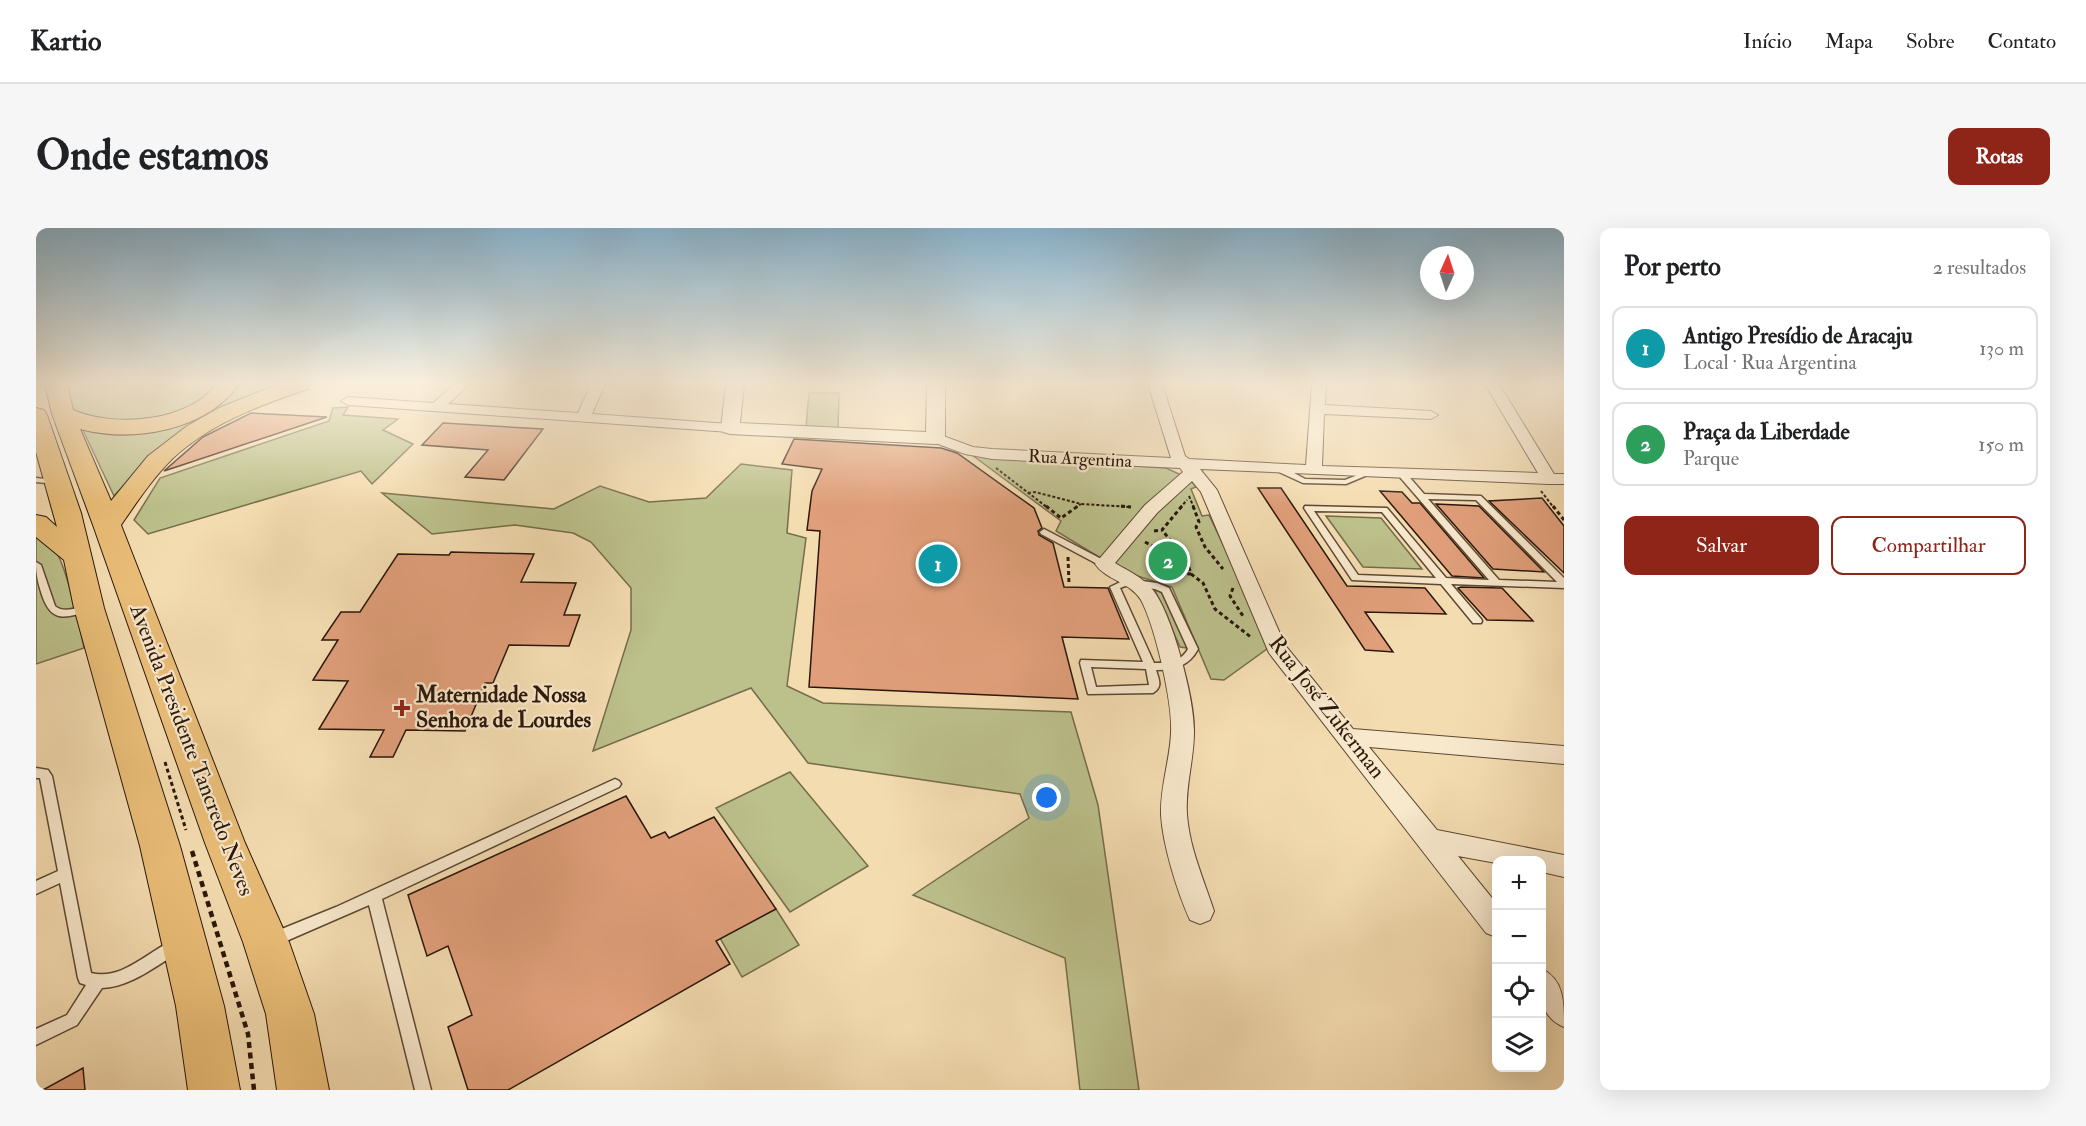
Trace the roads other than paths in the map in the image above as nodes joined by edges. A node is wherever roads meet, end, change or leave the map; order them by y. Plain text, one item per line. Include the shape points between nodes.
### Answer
1 (37, 424) edge
2 (67, 424) edge
3 (90, 424) edge
4 (147, 424) edge
5 (211, 424) edge
6 (675, 424) edge
7 (730, 424) edge
8 (935, 424) edge
9 (1168, 424) edge
10 (1180, 424) edge
11 (1318, 424) edge
12 (1520, 424) edge
13 (730, 428) junction
14 (935, 438) junction
15 (1191, 467) junction
16 (1402, 474) junction
17 (1319, 476) junction
18 (1557, 479) edge
19 (46, 481) edge
20 (1332, 490) dead end
21 (1422, 496) junction
22 (107, 525) junction
23 (40, 530) edge
24 (1044, 532) dead end
25 (79, 558) junction
26 (1104, 564) junction
27 (36, 565) edge
28 (1444, 581) junction
29 (1136, 583) junction
30 (1497, 583) junction
31 (1564, 584) edge
32 (89, 608) junction
33 (1477, 621) dead end
34 (1160, 667) junction
35 (1349, 737) junction
36 (1564, 755) edge
37 (37, 770) edge
38 (615, 784) dead end
39 (1431, 840) junction
40 (1514, 856) edge
41 (1546, 862) edge
42 (1564, 866) edge
43 (65, 874) junction
44 (36, 888) edge
45 (374, 896) junction
46 (1200, 911) dead end
47 (1492, 918) edge
48 (184, 942) junction
49 (266, 942) junction
50 (97, 982) junction
51 (1546, 988) edge
52 (1564, 1012) edge
53 (36, 1037) edge
54 (214, 1090) edge
55 (303, 1090) edge
56 (423, 1090) edge

1 - 19 main road, Avenida Presidente Tancredo Neves
2 - 22 main road, Avenida Presidente Tancredo Neves
3 - 4 main road
5 - 22 main road via 140,480
6 - 13 street, Rua Argentina
7 - 13 street
8 - 14 street
9 - 15 street, Rua José Zukerman via 1178,457
10 - 15 street, Rua José Zukerman
11 - 17 street
12 - 18 street
13 - 14 street, Rua Argentina
14 - 15 street, Rua Argentina via 970,451 992,454
15 - 17 street, Rua Argentina via 1282,470
15 - 26 street
15 - 35 street, Rua José Zukerman via 1209,490 1276,648
16 - 17 street, Rua Argentina
16 - 18 street, Rua Argentina
16 - 21 lane
17 - 20 lane
19 - 25 main road, Avenida Presidente Tancredo Neves via 68,513
21 - 30 lane
21 - 31 lane via 1478,498
22 - 49 main road, Avenida Presidente Tancredo Neves via 225,843
23 - 25 main road
24 - 26 lane
25 - 32 main road, Avenida Presidente Tancredo Neves
26 - 29 street
27 - 32 lane via 56,612
28 - 28 lane via 1384,510 1308,508 1355,578
28 - 30 lane
28 - 33 lane
29 - 34 street via 1153,604
29 - 34 lane via 1122,582 1115,587
30 - 31 lane
32 - 48 main road, Avenida Presidente Tancredo Neves via 160,846
34 - 34 lane via 1139,665 1084,663 1092,691 1149,690 1155,687
34 - 46 street via 1182,711 1174,815
35 - 36 street
35 - 39 street, Rua José Zukerman
37 - 43 lane via 46,776
38 - 45 lane
39 - 40 street
39 - 47 street, Rua José Zukerman
41 - 42 street
43 - 44 lane
43 - 50 lane via 85,978
45 - 49 lane
45 - 56 lane
48 - 50 lane via 117,979
48 - 54 main road, Avenida Presidente Tancredo Neves
49 - 55 main road, Avenida Presidente Tancredo Neves via 290,1014
50 - 53 lane via 72,1020
51 - 52 street

